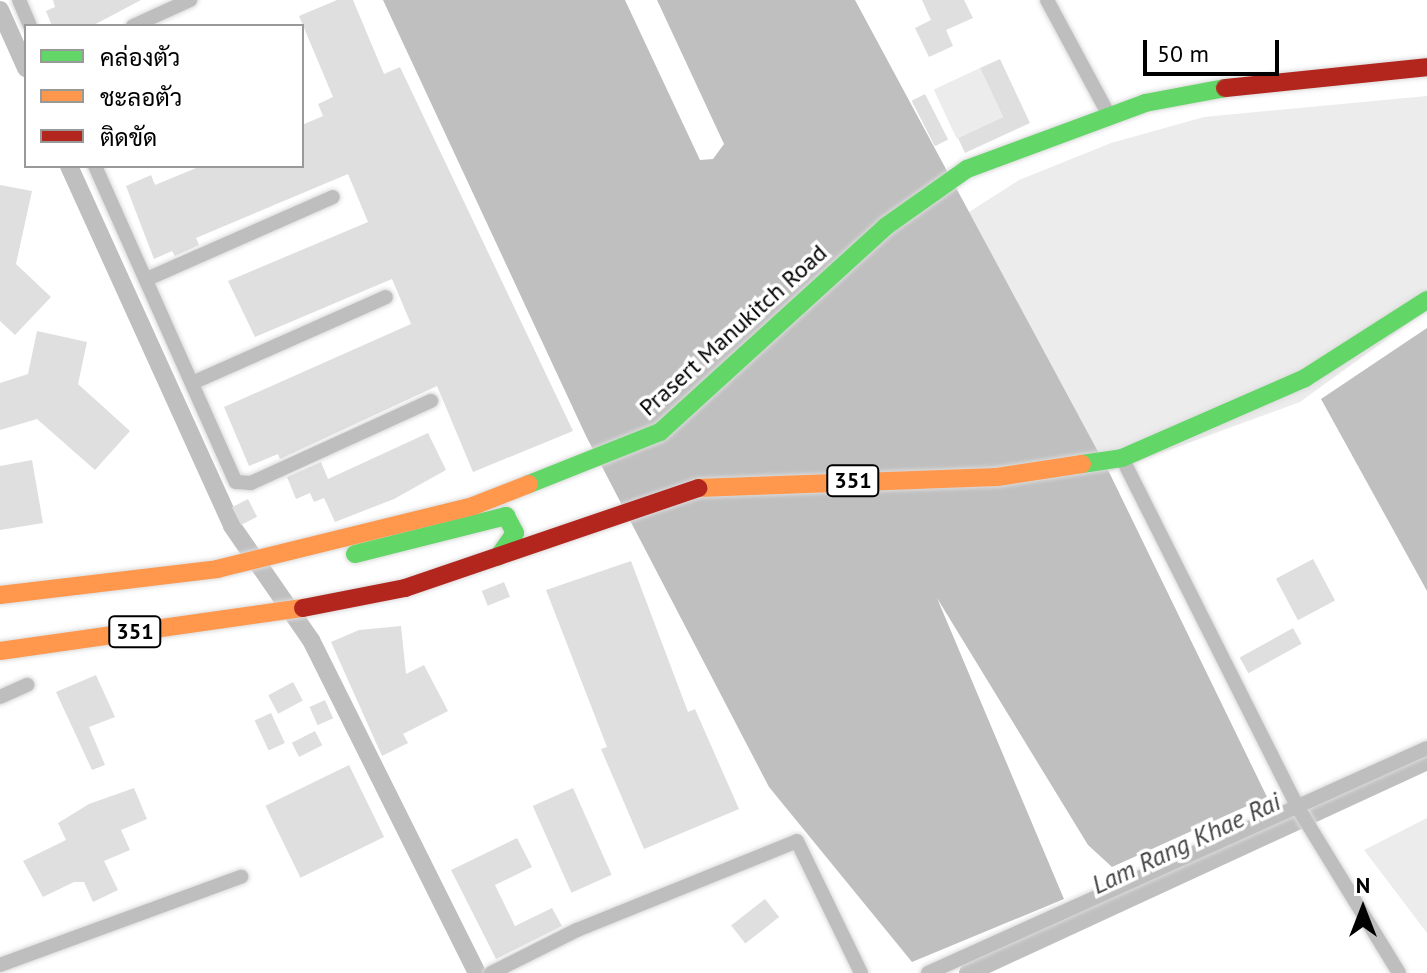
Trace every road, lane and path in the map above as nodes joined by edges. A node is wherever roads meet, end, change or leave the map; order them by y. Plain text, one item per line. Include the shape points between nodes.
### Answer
1 (19, 0) edge
2 (190, 0) edge
3 (1047, 0) edge
4 (29, 24) edge
5 (137, 24) edge
6 (1427, 67) edge
7 (1109, 115) junction
8 (100, 168) edge
9 (333, 197) dead end
10 (147, 279) junction
11 (386, 297) dead end
12 (1427, 300) edge
13 (192, 383) junction
14 (431, 401) dead end
15 (1116, 457) junction
16 (497, 558) junction
17 (270, 564) junction
18 (0, 595) edge
19 (0, 651) edge
20 (27, 685) dead end
21 (0, 697) edge
22 (1427, 748) edge
23 (1303, 817) junction
24 (241, 877) dead end
25 (2, 966) edge
26 (491, 973) edge
27 (861, 973) edge
28 (928, 973) edge
29 (1399, 973) edge

1 - 4 street
2 - 5 street
3 - 7 street
6 - 7 main road, Prasert Manukitch Road / 351 via 1238,86
7 - 17 main road, Prasert Manukitch Road / 351 via 967,169 885,227 660,432 473,506
8 - 10 street
9 - 10 street
10 - 13 street
11 - 13 street
12 - 15 main road, 351 via 1305,378
13 - 14 street via 232,475 243,486
15 - 16 main road, 351 via 997,477 684,488
15 - 23 street
16 - 17 main road via 515,533 506,516
16 - 19 main road, 351 via 405,588 269,615
17 - 18 main road, Prasert Manukitch Road / 351 via 243,563
20 - 21 street
22 - 23 street
23 - 28 street
23 - 29 street
24 - 25 street
26 - 27 street via 577,930 797,841

